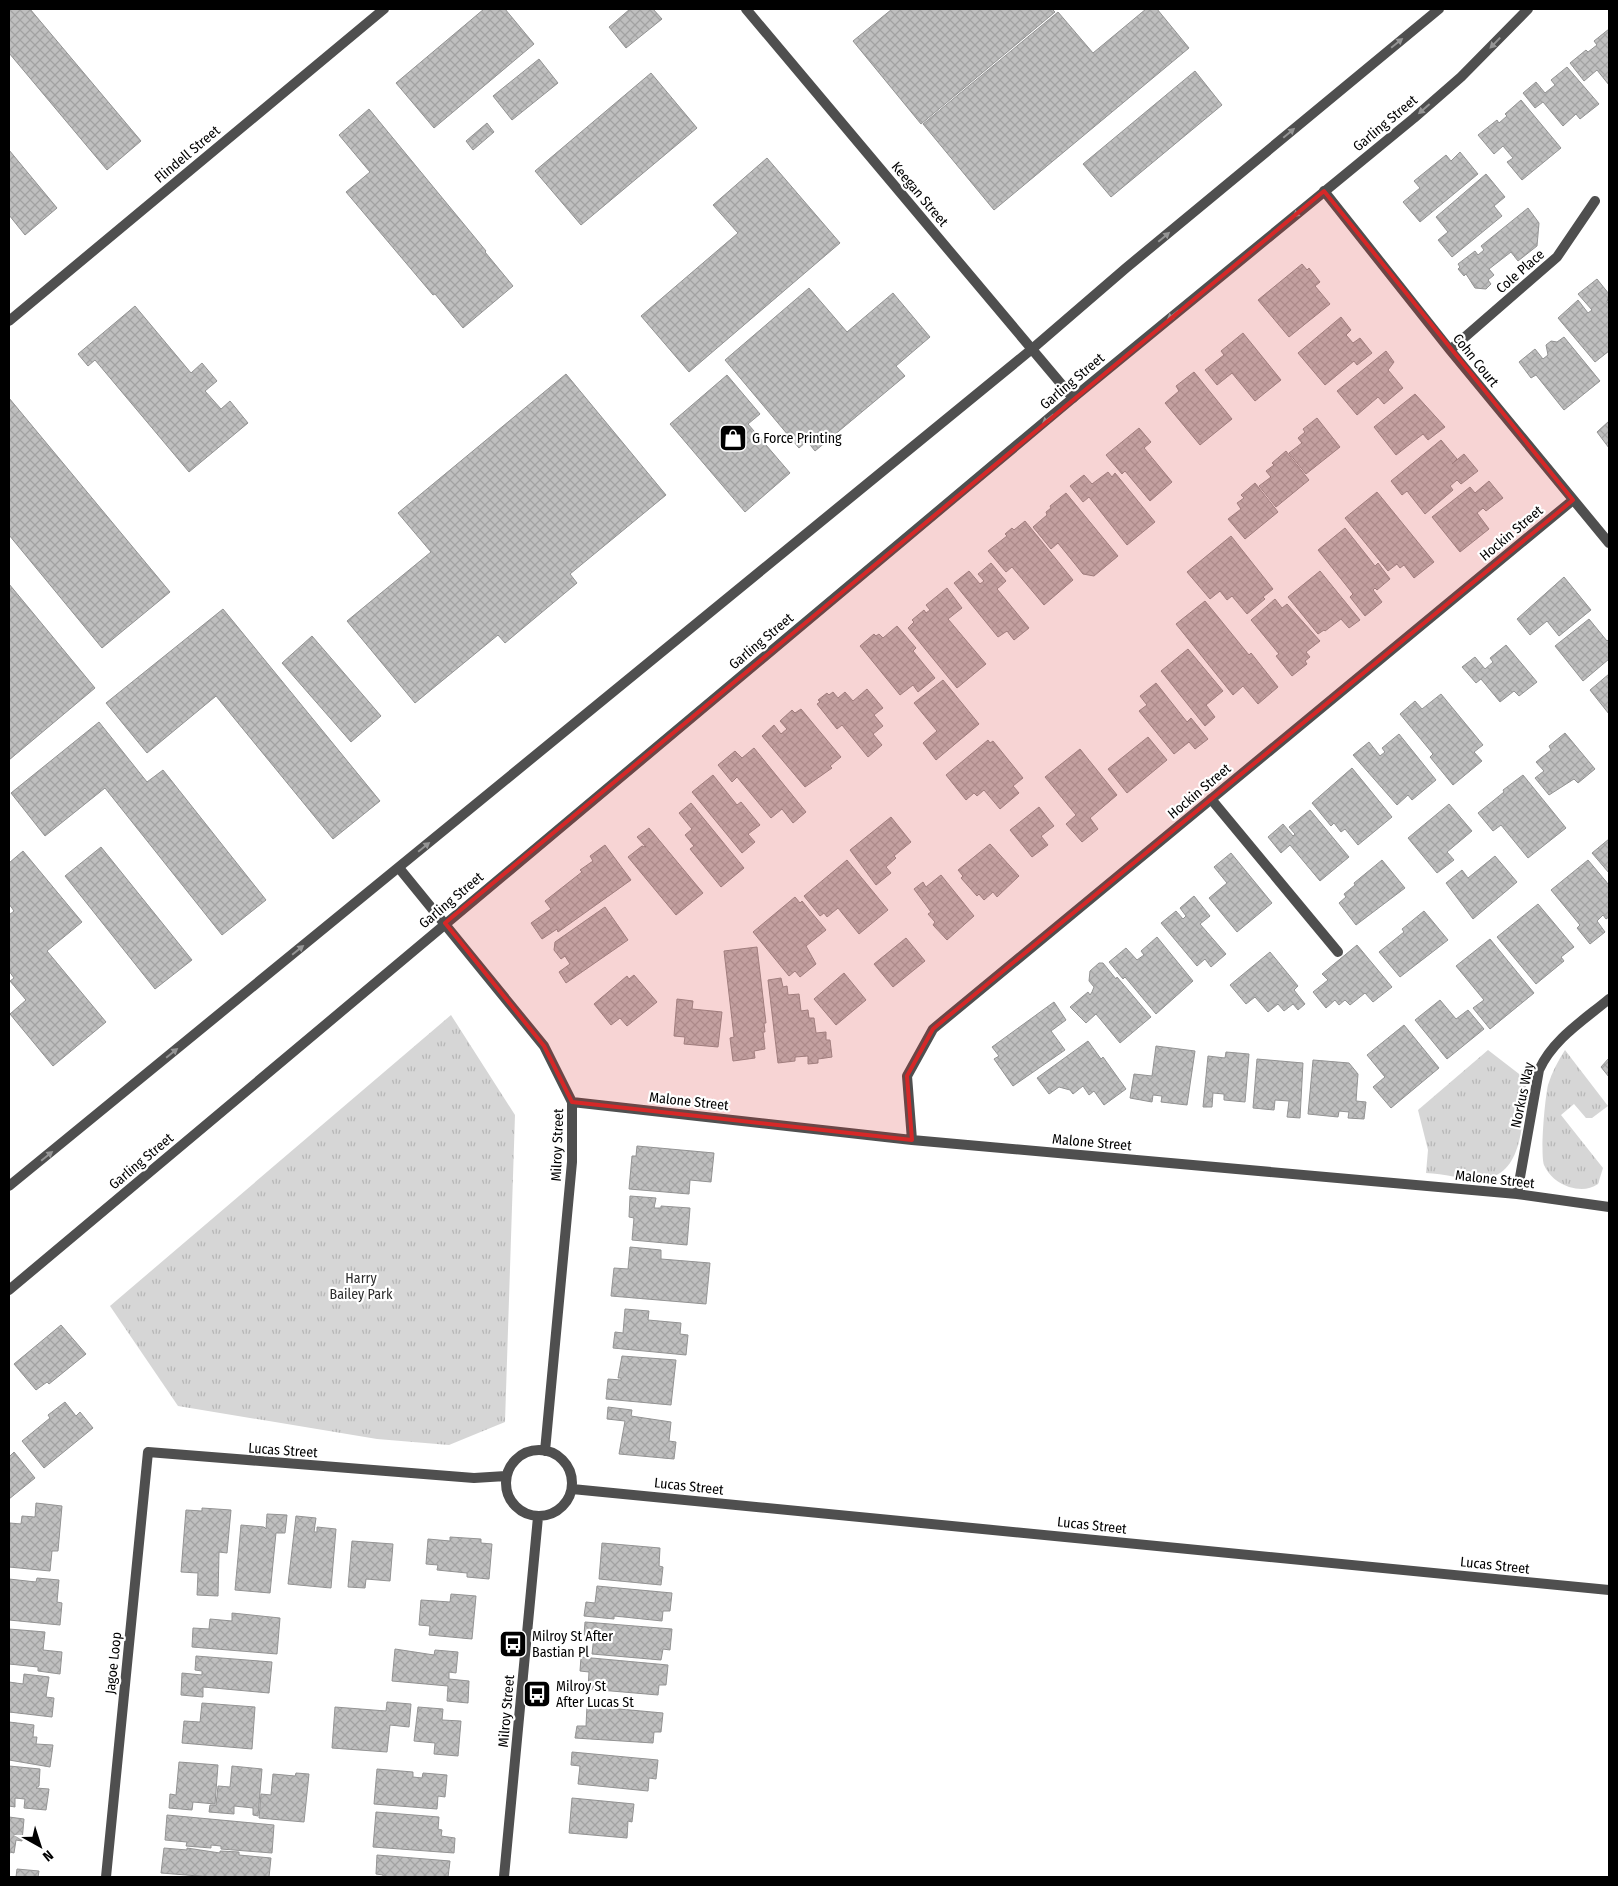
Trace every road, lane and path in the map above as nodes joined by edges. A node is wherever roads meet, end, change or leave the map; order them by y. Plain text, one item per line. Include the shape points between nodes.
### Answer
1 (384, 9) edge
2 (746, 9) edge
3 (1440, 9) edge
4 (1528, 9) edge
5 (1324, 191) junction
6 (1595, 201) dead end
7 (9, 321) edge
8 (1032, 349) junction
9 (1450, 350) junction
10 (1072, 398) junction
11 (1573, 500) junction
12 (1609, 543) edge
13 (1211, 799) junction
14 (399, 868) junction
15 (444, 923) junction
16 (1338, 952) dead end
17 (1609, 999) edge
18 (572, 1102) junction
19 (912, 1140) junction
20 (9, 1186) edge
21 (1518, 1194) junction
22 (1609, 1207) edge
23 (9, 1290) edge
24 (545, 1451) junction
25 (148, 1452) joint
26 (506, 1476) junction
27 (572, 1489) junction
28 (538, 1516) junction
29 (1609, 1590) edge
30 (106, 1877) edge
31 (504, 1877) edge

1 - 7 street, Flindell Street
2 - 8 street, Keegan Street
8 -> 3 street
4 -> 5 street, Garling Street via 1461,77
5 - 9 street, Cohn Court
5 -> 10 street, Garling Street
6 - 9 street, Cole Place via 1556,257
8 - 10 street, Keegan Street
14 -> 8 street
9 - 11 street, Cohn Court
10 -> 15 street, Garling Street
11 - 12 street, Cohn Court
11 - 13 street, Hockin Street
13 - 16 street
13 - 19 street, Hockin Street via 933,1029 907,1076
14 - 15 street, Milroy Street
20 -> 14 street
15 - 18 street, Milroy Street via 544,1046
15 - 23 street, Garling Street
17 - 21 street, Norkus Way via 1554,1044 1545,1056 1539,1070
18 - 19 street, Malone Street
18 - 24 street, Milroy Street via 572,1162
19 - 21 street, Malone Street
21 - 22 street, Malone Street
24 - 26 street via 535,1450 516,1458
24 - 27 street via 566,1464
25 - 26 street, Lucas Street via 474,1478
25 - 30 street, Jagoe Loop
26 - 28 street via 505,1486 512,1504 519,1510
27 - 28 street via 563,1506 547,1516
27 - 29 street, Lucas Street
28 - 31 street, Milroy Street

